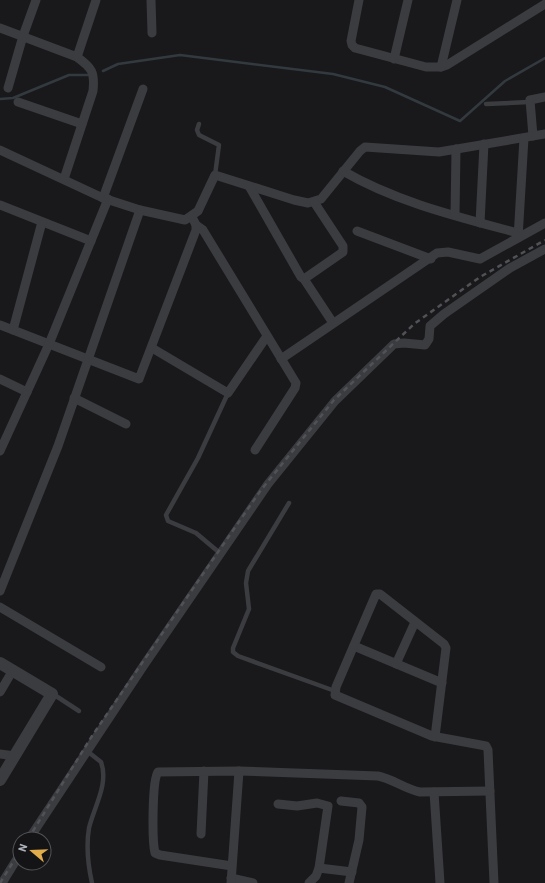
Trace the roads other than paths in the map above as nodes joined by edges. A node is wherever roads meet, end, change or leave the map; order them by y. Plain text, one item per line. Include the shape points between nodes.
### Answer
1 (36, 0) edge
2 (96, 0) edge
3 (151, 0) edge
4 (359, 0) edge
5 (408, 0) edge
6 (457, 0) edge
7 (538, 0) edge
8 (545, 3) edge
9 (0, 28) edge
10 (152, 33) dead end
11 (23, 36) junction
12 (77, 57) junction
13 (394, 59) junction
14 (441, 67) junction
15 (8, 88) dead end
16 (143, 89) dead end
17 (545, 97) edge
18 (18, 102) dead end
19 (529, 102) junction
20 (486, 104) dead end
21 (82, 124) junction
22 (199, 124) dead end
23 (545, 134) edge
24 (528, 137) junction
25 (484, 144) junction
26 (456, 149) junction
27 (0, 150) edge
28 (343, 171) junction
29 (214, 175) junction
30 (64, 180) junction
31 (249, 186) junction
32 (106, 198) junction
33 (314, 202) junction
34 (0, 205) edge
35 (140, 210) junction
36 (455, 215) junction
37 (194, 221) junction
38 (42, 222) junction
39 (480, 223) junction
40 (545, 223) edge
41 (357, 230) dead end
42 (518, 236) junction
43 (91, 241) junction
44 (545, 249) edge
45 (431, 258) junction
46 (304, 279) junction
47 (333, 323) junction
48 (0, 325) edge
49 (13, 330) junction
50 (267, 336) junction
51 (49, 344) junction
52 (152, 348) junction
53 (281, 359) junction
54 (88, 361) junction
55 (0, 379) edge
56 (27, 392) junction
57 (228, 393) junction
58 (74, 398) junction
59 (126, 424) dead end
60 (0, 450) edge
61 (255, 450) dead end
62 (288, 503) dead end
63 (220, 554) junction
64 (0, 591) edge
65 (0, 606) edge
66 (415, 622) junction
67 (354, 646) junction
68 (0, 663) edge
69 (396, 664) junction
70 (101, 667) dead end
71 (12, 670) junction
72 (442, 684) junction
73 (335, 691) junction
74 (0, 692) edge
75 (52, 694) junction
76 (79, 711) dead end
77 (435, 737) junction
78 (87, 752) junction
79 (0, 754) edge
80 (15, 756) junction
81 (239, 771) junction
82 (204, 772) junction
83 (0, 780) edge
84 (490, 791) junction
85 (434, 792) junction
86 (341, 801) dead end
87 (278, 804) dead end
88 (34, 831) edge
89 (201, 834) dead end
90 (232, 866) junction
91 (12, 867) edge
92 (319, 868) junction
93 (352, 872) junction
94 (231, 881) edge
95 (2, 883) edge
96 (92, 883) edge
97 (253, 883) edge
98 (309, 883) edge
99 (349, 883) edge
100 (440, 883) edge
101 (494, 883) edge

1 - 11 street
2 - 12 street
3 - 10 street
4 - 13 street via 352,46
5 - 13 street
6 - 14 street
7 - 8 street
8 - 14 street
9 - 11 street
11 - 12 street
11 - 15 street
12 - 21 street via 87,64 95,76
13 - 14 street via 426,67
16 - 32 street
17 - 19 street via 531,99
18 - 21 street
19 - 20 lane
19 - 24 street
21 - 30 street
22 - 29 lane via 198,135 216,142 219,146
23 - 24 street
24 - 25 street
24 - 42 street
25 - 26 street
25 - 39 street
26 - 28 street via 439,152 365,147
26 - 36 street
27 - 30 street
28 - 33 street via 321,199
28 - 36 street via 392,194
29 - 31 street
29 - 37 street
30 - 32 street
31 - 33 street via 294,200
31 - 46 street
32 - 35 street
32 - 43 street
33 - 46 street via 344,249
34 - 38 street
35 - 37 street
35 - 54 street
36 - 39 street
37 - 50 street via 203,230
37 - 52 street via 196,230
38 - 43 street
38 - 49 street
39 - 42 street
40 - 42 street
41 - 45 street
42 - 45 street via 480,259 443,252
43 - 51 street
44 - 63 street via 510,268 444,314 430,326 425,345 404,342 394,344 319,420 268,484
45 - 47 street
46 - 47 street
47 - 53 street
48 - 49 street
49 - 51 street
50 - 53 street
50 - 57 street
51 - 54 street
51 - 56 street
52 - 54 street via 139,379
52 - 57 street
53 - 61 street via 296,385
54 - 58 street
55 - 56 street
56 - 60 street
57 - 63 lane via 198,458 166,515 168,521 196,533
58 - 59 street
58 - 64 street via 58,446
62 - 73 lane via 248,571 248,609 233,652
63 - 78 street
65 - 70 street
66 - 67 street via 380,594 376,594
66 - 69 street
66 - 72 street via 446,648
67 - 69 street
67 - 73 street
68 - 71 street
69 - 72 street
71 - 74 street
71 - 75 street
72 - 77 street
73 - 77 street via 338,698
75 - 76 lane
75 - 80 street
77 - 84 street via 486,746
78 - 88 street
78 - 96 lane via 101,762 104,777 89,827 87,855
79 - 80 street
80 - 83 street
81 - 82 street
81 - 85 street via 378,776 409,790
81 - 90 street
82 - 89 street
82 - 90 street via 166,771 156,774 155,853
84 - 85 street
84 - 101 street
85 - 100 street
86 - 93 street via 359,803 362,807 359,840
87 - 92 street via 297,806 317,803 328,806
90 - 94 street
91 - 95 street
92 - 93 street
92 - 98 street
93 - 99 street
94 - 97 street

